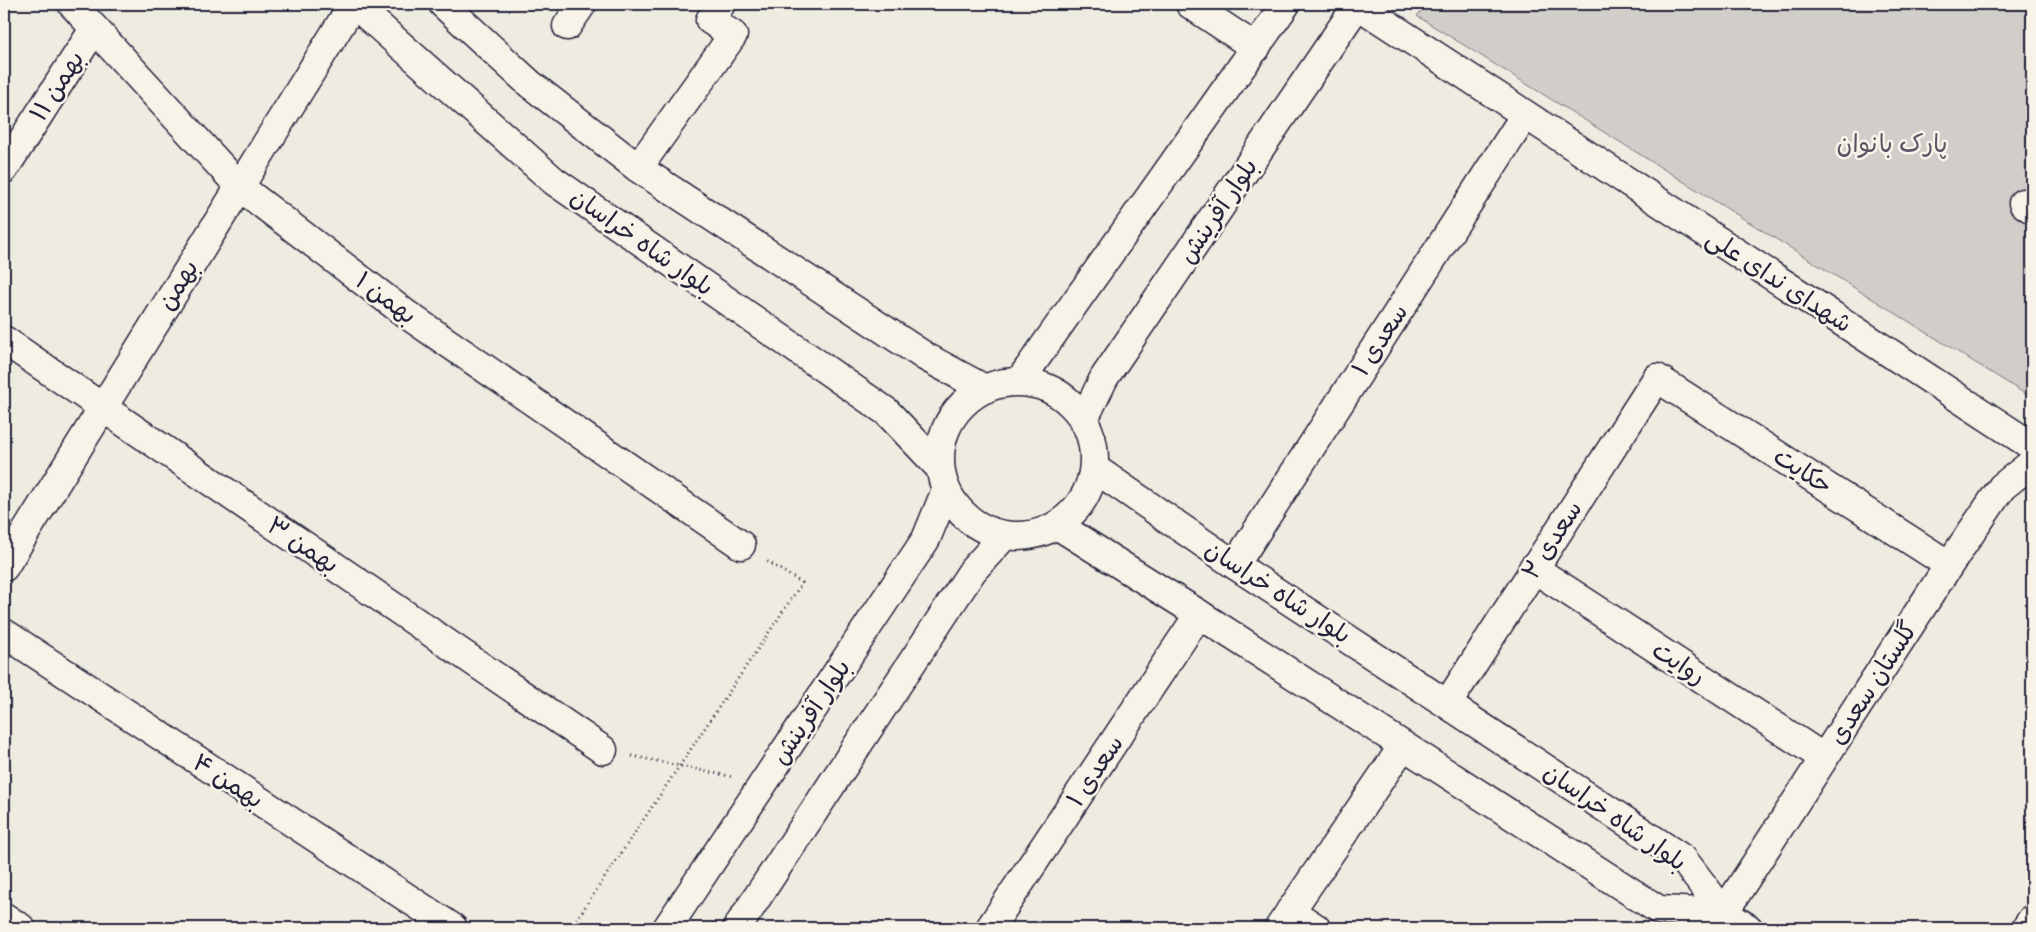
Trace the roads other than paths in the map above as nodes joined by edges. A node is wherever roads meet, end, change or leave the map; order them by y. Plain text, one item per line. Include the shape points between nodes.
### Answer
1 (72, 4) edge
2 (353, 4) edge
3 (443, 4) edge
4 (582, 4) edge
5 (721, 4) edge
6 (1190, 4) edge
7 (1286, 4) edge
8 (1358, 4) edge
9 (567, 26) dead end
10 (94, 29) junction
11 (1256, 48) junction
12 (1525, 115) junction
13 (638, 168) junction
14 (4, 169) edge
15 (240, 187) junction
16 (4, 340) edge
17 (1657, 378) joint
18 (1019, 382) junction
19 (985, 389) junction
20 (102, 408) junction
21 (1083, 421) junction
22 (2032, 446) edge
23 (2032, 463) edge
24 (1094, 468) junction
25 (943, 479) junction
26 (1057, 525) junction
27 (1005, 535) junction
28 (741, 545) road end
29 (1235, 565) junction
30 (1949, 565) junction
31 (4, 567) edge
32 (1533, 568) junction
33 (1199, 614) junction
34 (4, 633) edge
35 (1448, 703) junction
36 (1403, 746) junction
37 (603, 750) road end
38 (1824, 758) junction
39 (4, 917) edge
40 (2032, 919) edge
41 (1285, 920) edge
42 (1719, 920) edge
43 (21, 928) edge
44 (453, 928) edge
45 (667, 928) edge
46 (737, 928) edge
47 (990, 928) edge
48 (1316, 928) edge
49 (1748, 928) edge
50 (2026, 928) edge

1 - 10 street, بهمن ۱
2 - 15 street, بهمن
2 - 25 street, بلوار شاه خراسان via 554,181 887,412
3 - 13 street via 530,84
4 - 9 street
5 - 13 street via 710,20 733,35
6 - 11 street
7 - 11 street
8 - 12 street, شهدای ندای علی
8 - 21 street, بلوار آفرینش via 1104,378
10 - 14 street, بهمن ۱۱
10 - 15 street, بهمن ۱
11 - 18 street
12 - 22 street, شهدای ندای علی
12 - 29 street, سعدی ۱
13 - 19 street via 926,357
15 - 20 street, بهمن
15 - 28 street, بهمن ۱ via 406,314
16 - 20 street, بهمن ۳
17 - 30 street, حکایت
17 - 32 street, سعدی ۲
18 - 19 street
18 - 21 street via 1041,385 1060,395 1077,410
19 - 25 street via 960,407 947,425 940,446
20 - 31 street, بهمن
20 - 37 street, بهمن ۳
21 - 24 street via 1094,450
23 - 30 street, گلستان سعدی via 2002,487
24 - 26 street via 1087,493 1074,512
24 - 29 street, بلوار شاه خراسان
25 - 27 street via 957,508 974,523
25 - 45 street, بلوار آفرینش via 926,539
26 - 27 street via 1037,534
26 - 33 street, بلوار شاه خراسان
27 - 46 street via 973,570
29 - 35 street, بلوار شاه خراسان
30 - 38 street, گلستان سعدی
32 - 35 street, سعدی ۲
32 - 38 street, روایت
33 - 36 street, بلوار شاه خراسان
33 - 47 street, سعدی ۱
34 - 44 street, بهمن ۴
35 - 42 street, بلوار شاه خراسان via 1684,859
36 - 41 street
36 - 42 street, بلوار شاه خراسان via 1659,910
38 - 42 street, گلستان سعدی
39 - 43 street
40 - 50 street
41 - 48 street
42 - 49 street

